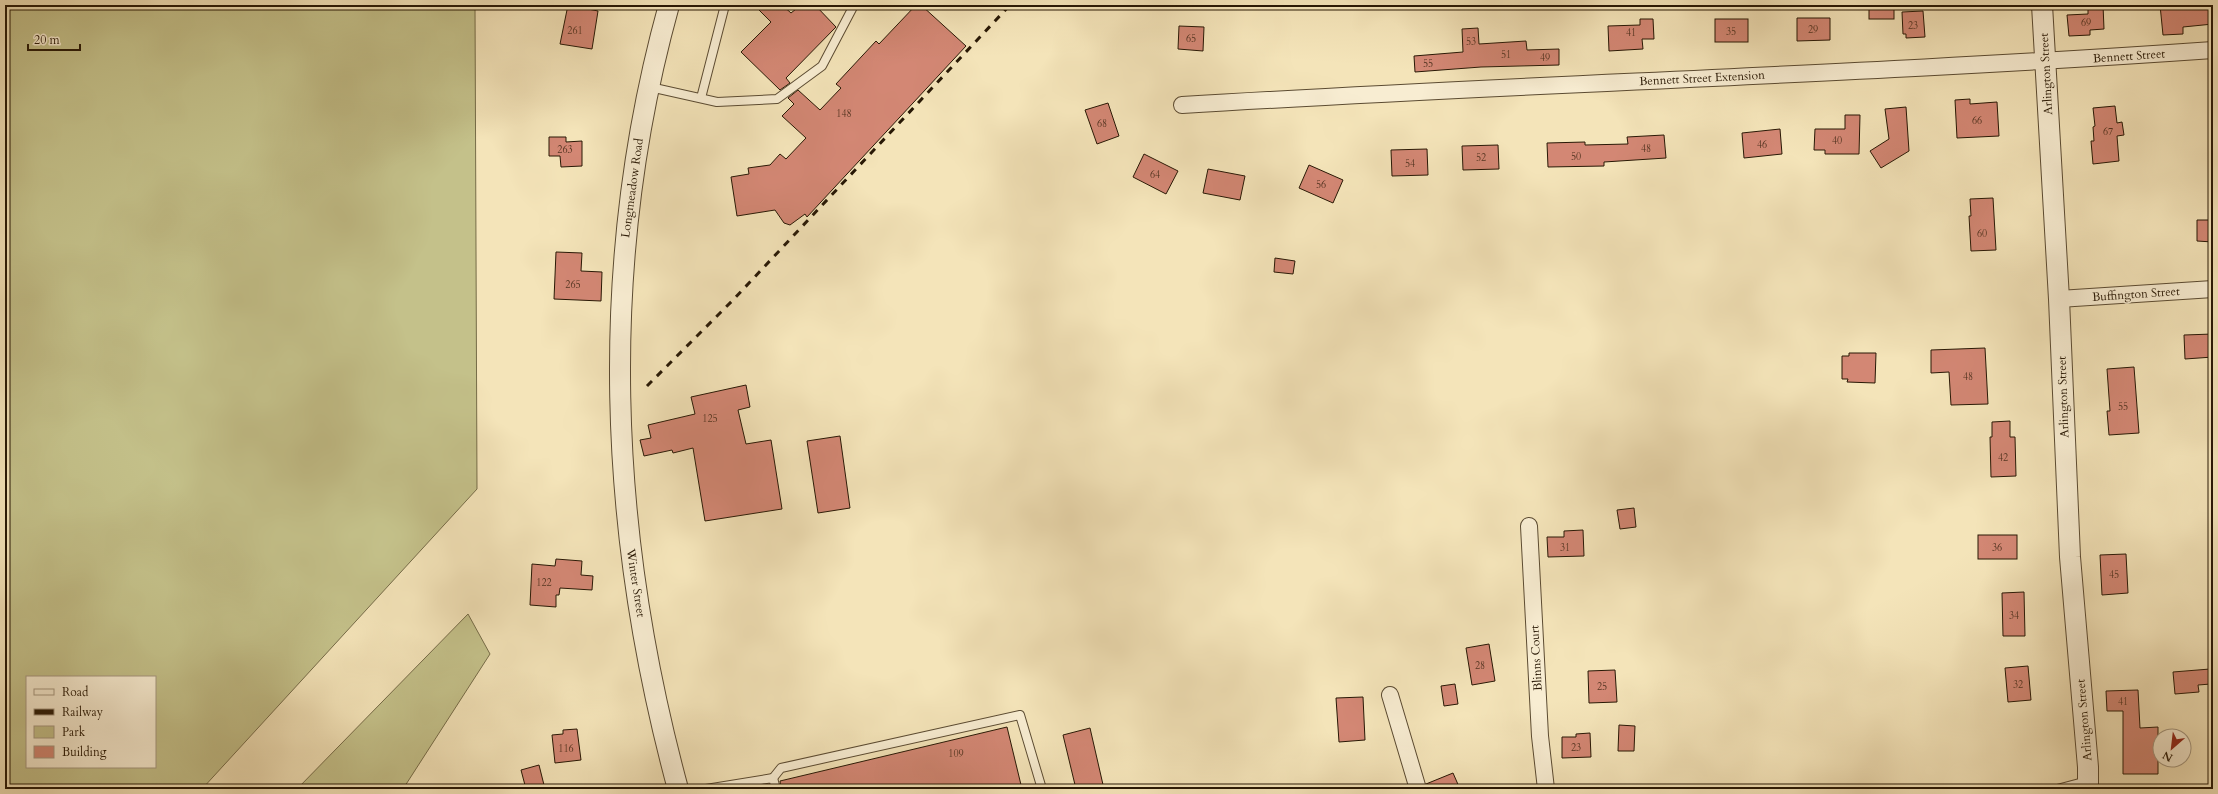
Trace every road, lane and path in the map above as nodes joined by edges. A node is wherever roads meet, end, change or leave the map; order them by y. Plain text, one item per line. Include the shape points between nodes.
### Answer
1 (669, 5) edge
2 (725, 5) edge
3 (850, 5) edge
4 (2042, 5) edge
5 (2213, 50) edge
6 (2045, 62) junction
7 (649, 86) junction
8 (702, 98) junction
9 (1182, 106) dead end
10 (2213, 289) edge
11 (2059, 299) junction
12 (620, 374) joint
13 (1529, 526) dead end
14 (1390, 695) dead end
15 (773, 778) junction
16 (2088, 785) edge
17 (678, 789) edge
18 (706, 789) edge
19 (776, 789) edge
20 (1042, 789) edge
21 (1418, 789) edge
22 (1546, 789) edge
23 (2057, 789) edge

1 - 7 street, Longmeadow Road
2 - 8 lane
3 - 8 lane via 852,9 822,66 777,99 717,102
4 - 6 street, Arlington Street
5 - 6 street, Bennett Street
6 - 9 street, Bennett Street Extension
6 - 11 street, Arlington Street
7 - 8 lane
7 - 12 street, Longmeadow Road via 638,142 624,251
10 - 11 street, Buffington Street
11 - 16 street, Arlington Street via 2070,557
12 - 17 street, Winter Street via 622,462 630,553 655,693
13 - 22 street, Blinns Court via 1540,736
14 - 21 street
15 - 18 lane
15 - 19 lane
15 - 20 lane via 781,768 1020,715
16 - 23 lane

